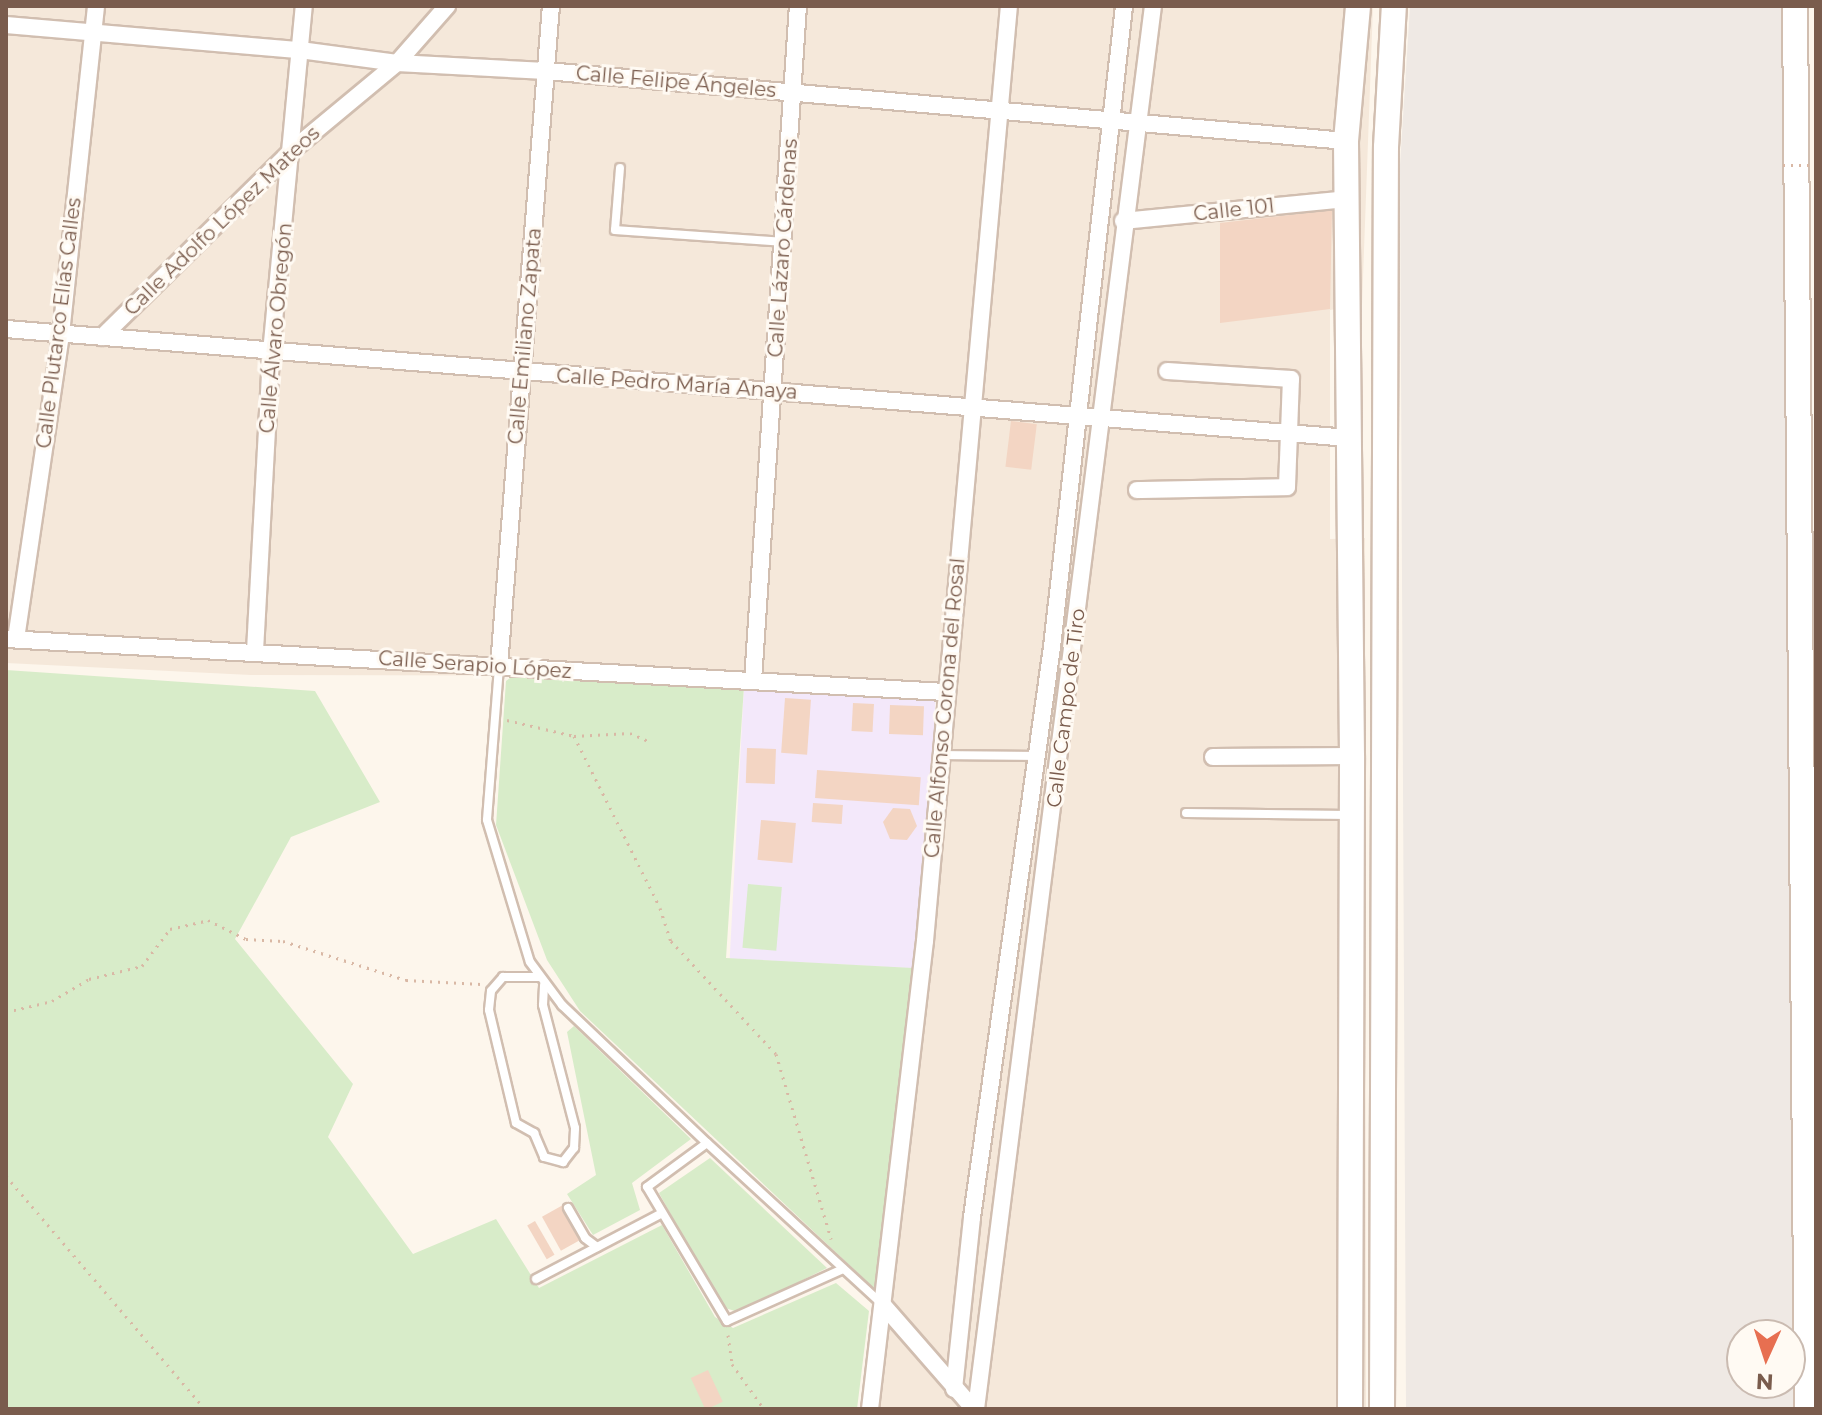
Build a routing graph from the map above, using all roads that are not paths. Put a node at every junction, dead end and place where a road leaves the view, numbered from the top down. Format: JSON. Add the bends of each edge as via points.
{"nodes":[{"id":1,"x":96,"y":6,"type":"edge"},
{"id":2,"x":304,"y":6,"type":"edge"},
{"id":3,"x":447,"y":6,"type":"edge"},
{"id":4,"x":551,"y":6,"type":"edge"},
{"id":5,"x":798,"y":6,"type":"edge"},
{"id":6,"x":1009,"y":6,"type":"edge"},
{"id":7,"x":1124,"y":6,"type":"edge"},
{"id":8,"x":1153,"y":6,"type":"edge"},
{"id":9,"x":1358,"y":6,"type":"edge"},
{"id":10,"x":1394,"y":6,"type":"edge"},
{"id":11,"x":1795,"y":6,"type":"edge"},
{"id":12,"x":6,"y":25,"type":"edge"},
{"id":13,"x":93,"y":31,"type":"junction"},
{"id":14,"x":300,"y":50,"type":"junction"},
{"id":15,"x":397,"y":63,"type":"junction"},
{"id":16,"x":546,"y":71,"type":"junction"},
{"id":17,"x":792,"y":92,"type":"junction"},
{"id":18,"x":1001,"y":109,"type":"junction"},
{"id":19,"x":1109,"y":118,"type":"junction"},
{"id":20,"x":1136,"y":121,"type":"junction"},
{"id":21,"x":1346,"y":141,"type":"junction"},
{"id":22,"x":291,"y":151,"type":"junction"},
{"id":23,"x":620,"y":168,"type":"dead end"},
{"id":24,"x":1346,"y":199,"type":"junction"},
{"id":25,"x":1123,"y":221,"type":"junction"},
{"id":26,"x":786,"y":242,"type":"junction"},
{"id":27,"x":6,"y":329,"type":"edge"},
{"id":28,"x":61,"y":334,"type":"junction"},
{"id":29,"x":102,"y":337,"type":"junction"},
{"id":30,"x":271,"y":353,"type":"junction"},
{"id":31,"x":1167,"y":371,"type":"dead end"},
{"id":32,"x":522,"y":373,"type":"junction"},
{"id":33,"x":773,"y":391,"type":"junction"},
{"id":34,"x":974,"y":407,"type":"junction"},
{"id":35,"x":1076,"y":416,"type":"junction"},
{"id":36,"x":1099,"y":419,"type":"junction"},
{"id":37,"x":1289,"y":433,"type":"junction"},
{"id":38,"x":1348,"y":438,"type":"junction"},
{"id":39,"x":1137,"y":490,"type":"dead end"},
{"id":40,"x":11,"y":639,"type":"edge"},
{"id":41,"x":255,"y":651,"type":"junction"},
{"id":42,"x":499,"y":666,"type":"junction"},
{"id":43,"x":753,"y":681,"type":"junction"},
{"id":44,"x":944,"y":692,"type":"junction"},
{"id":45,"x":939,"y":755,"type":"junction"},
{"id":46,"x":1037,"y":756,"type":"junction"},
{"id":47,"x":1352,"y":756,"type":"junction"},
{"id":48,"x":1213,"y":757,"type":"dead end"},
{"id":49,"x":1352,"y":786,"type":"junction"},
{"id":50,"x":1384,"y":787,"type":"junction"},
{"id":51,"x":1186,"y":813,"type":"dead end"},
{"id":52,"x":1352,"y":815,"type":"junction"},
{"id":53,"x":1028,"y":827,"type":"junction"},
{"id":54,"x":1050,"y":830,"type":"junction"},
{"id":55,"x":542,"y":981,"type":"junction"},
{"id":56,"x":996,"y":1039,"type":"junction"},
{"id":57,"x":1019,"y":1041,"type":"junction"},
{"id":58,"x":707,"y":1143,"type":"junction"},
{"id":59,"x":568,"y":1208,"type":"dead end"},
{"id":60,"x":662,"y":1213,"type":"junction"},
{"id":61,"x":972,"y":1217,"type":"junction"},
{"id":62,"x":997,"y":1221,"type":"junction"},
{"id":63,"x":597,"y":1247,"type":"junction"},
{"id":64,"x":843,"y":1269,"type":"junction"},
{"id":65,"x":536,"y":1279,"type":"dead end"},
{"id":66,"x":884,"y":1306,"type":"junction"},
{"id":67,"x":954,"y":1389,"type":"junction"},
{"id":68,"x":870,"y":1409,"type":"edge"},
{"id":69,"x":975,"y":1409,"type":"edge"},
{"id":70,"x":1350,"y":1409,"type":"edge"},
{"id":71,"x":1382,"y":1409,"type":"edge"},
{"id":72,"x":1807,"y":1409,"type":"edge"}],
"edges":[{"from":1,"to":13,"type":"street","name":"Calle Plutarco Elías Calles"},
{"from":2,"to":14,"type":"street","name":"Calle Álvaro Obregón"},
{"from":3,"to":15,"type":"street","name":"Calle Adolfo López Mateos"},
{"from":4,"to":16,"type":"street","name":"Calle Emiliano Zapata"},
{"from":5,"to":17,"type":"street","name":"Calle Lázaro Cárdenas"},
{"from":6,"to":18,"type":"street","name":"Calle Alfonso Corona del Rosal"},
{"from":7,"to":19,"type":"street","name":"Calle Campo de Tiro"},
{"from":8,"to":20,"type":"street","name":"Calle Campo de Tiro"},
{"from":9,"to":21,"type":"main road"},
{"from":10,"to":50,"type":"main road","via":[[1386,147]]},
{"from":11,"to":72,"type":"main road"},
{"from":12,"to":13,"type":"street","name":"Calle Felipe Ángeles"},
{"from":13,"to":14,"type":"street","name":"Calle Felipe Ángeles"},
{"from":13,"to":28,"type":"street","name":"Calle Plutarco Elías Calles"},
{"from":14,"to":15,"type":"street","name":"Calle Felipe Ángeles"},
{"from":14,"to":22,"type":"street","name":"Calle Álvaro Obregón"},
{"from":15,"to":16,"type":"street","name":"Calle Felipe Ángeles"},
{"from":15,"to":22,"type":"street","name":"Calle Adolfo López Mateos"},
{"from":16,"to":17,"type":"street","name":"Calle Felipe Ángeles"},
{"from":16,"to":32,"type":"street","name":"Calle Emiliano Zapata"},
{"from":17,"to":18,"type":"street","name":"Calle Felipe Ángeles"},
{"from":17,"to":26,"type":"street","name":"Calle Lázaro Cárdenas"},
{"from":18,"to":19,"type":"street","name":"Calle Felipe Ángeles"},
{"from":18,"to":34,"type":"street","name":"Calle Alfonso Corona del Rosal"},
{"from":19,"to":20,"type":"street","name":"Calle Felipe Ángeles"},
{"from":19,"to":35,"type":"street","name":"Calle Campo de Tiro"},
{"from":20,"to":21,"type":"street","name":"Calle Felipe Ángeles"},
{"from":20,"to":25,"type":"street","name":"Calle Campo de Tiro"},
{"from":21,"to":24,"type":"main road"},
{"from":22,"to":29,"type":"street","name":"Calle Adolfo López Mateos"},
{"from":22,"to":30,"type":"street","name":"Calle Álvaro Obregón"},
{"from":23,"to":26,"type":"lane","via":[[615,230]]},
{"from":24,"to":25,"type":"street","name":"Calle 101"},
{"from":24,"to":38,"type":"main road"},
{"from":25,"to":36,"type":"street","name":"Calle Campo de Tiro"},
{"from":26,"to":33,"type":"street","name":"Calle Lázaro Cárdenas"},
{"from":27,"to":28,"type":"street","name":"Calle Pedro María Anaya"},
{"from":28,"to":29,"type":"street","name":"Calle Pedro María Anaya"},
{"from":28,"to":40,"type":"street","name":"Calle Plutarco Elías Calles"},
{"from":29,"to":30,"type":"street","name":"Calle Pedro María Anaya"},
{"from":30,"to":32,"type":"street","name":"Calle Pedro María Anaya"},
{"from":30,"to":41,"type":"street","name":"Calle Álvaro Obregón"},
{"from":31,"to":37,"type":"street","via":[[1291,379]]},
{"from":32,"to":33,"type":"street","name":"Calle Pedro María Anaya"},
{"from":32,"to":42,"type":"street","name":"Calle Emiliano Zapata"},
{"from":33,"to":34,"type":"street","name":"Calle Pedro María Anaya"},
{"from":33,"to":43,"type":"street","name":"Calle Lázaro Cárdenas"},
{"from":34,"to":35,"type":"street","name":"Calle Pedro María Anaya"},
{"from":34,"to":44,"type":"street","name":"Calle Alfonso Corona del Rosal"},
{"from":35,"to":36,"type":"street","name":"Calle Pedro María Anaya"},
{"from":35,"to":46,"type":"street","name":"Calle Campo de Tiro"},
{"from":36,"to":37,"type":"street","name":"Calle Pedro María Anaya"},
{"from":36,"to":54,"type":"street","name":"Calle Campo de Tiro"},
{"from":37,"to":38,"type":"street","name":"Calle Pedro María Anaya"},
{"from":37,"to":39,"type":"street","via":[[1287,487]]},
{"from":38,"to":47,"type":"main road"},
{"from":40,"to":41,"type":"street","name":"Calle Serapio López"},
{"from":41,"to":42,"type":"street","name":"Calle Serapio López"},
{"from":42,"to":43,"type":"street","name":"Calle Serapio López"},
{"from":42,"to":55,"type":"lane","via":[[487,820]]},
{"from":43,"to":44,"type":"street","name":"Calle Serapio López"},
{"from":44,"to":45,"type":"street","name":"Calle Alfonso Corona del Rosal"},
{"from":45,"to":46,"type":"lane"},
{"from":45,"to":66,"type":"street","name":"Calle Alfonso Corona del Rosal","via":[[925,941]]},
{"from":46,"to":53,"type":"street","name":"Calle Campo de Tiro"},
{"from":47,"to":48,"type":"street"},
{"from":47,"to":49,"type":"main road"},
{"from":49,"to":50,"type":"main road"},
{"from":49,"to":52,"type":"main road"},
{"from":50,"to":71,"type":"main road"},
{"from":51,"to":52,"type":"lane"},
{"from":52,"to":70,"type":"main road"},
{"from":53,"to":54,"type":"street"},
{"from":53,"to":56,"type":"street","name":"Calle Campo de Tiro"},
{"from":54,"to":57,"type":"street","name":"Calle Campo de Tiro"},
{"from":55,"to":55,"type":"lane","via":[[543,1005],[575,1128],[574,1148],[563,1162],[544,1157],[534,1133],[516,1123],[489,1010],[491,991],[503,977]]},
{"from":55,"to":58,"type":"lane"},
{"from":56,"to":57,"type":"street"},
{"from":56,"to":61,"type":"street","name":"Calle Campo de Tiro"},
{"from":57,"to":62,"type":"street","name":"Calle Campo de Tiro"},
{"from":58,"to":60,"type":"lane","via":[[647,1187]]},
{"from":58,"to":64,"type":"lane"},
{"from":59,"to":63,"type":"lane","via":[[585,1238]]},
{"from":60,"to":63,"type":"lane"},
{"from":60,"to":64,"type":"lane","via":[[727,1321]]},
{"from":61,"to":62,"type":"street"},
{"from":61,"to":67,"type":"street","name":"Calle Campo de Tiro"},
{"from":62,"to":69,"type":"street","name":"Calle Campo de Tiro"},
{"from":63,"to":65,"type":"lane"},
{"from":64,"to":66,"type":"lane"},
{"from":66,"to":67,"type":"street"},
{"from":66,"to":68,"type":"street","name":"Calle Alfonso Corona del Rosal"},
{"from":67,"to":69,"type":"street"}]}
